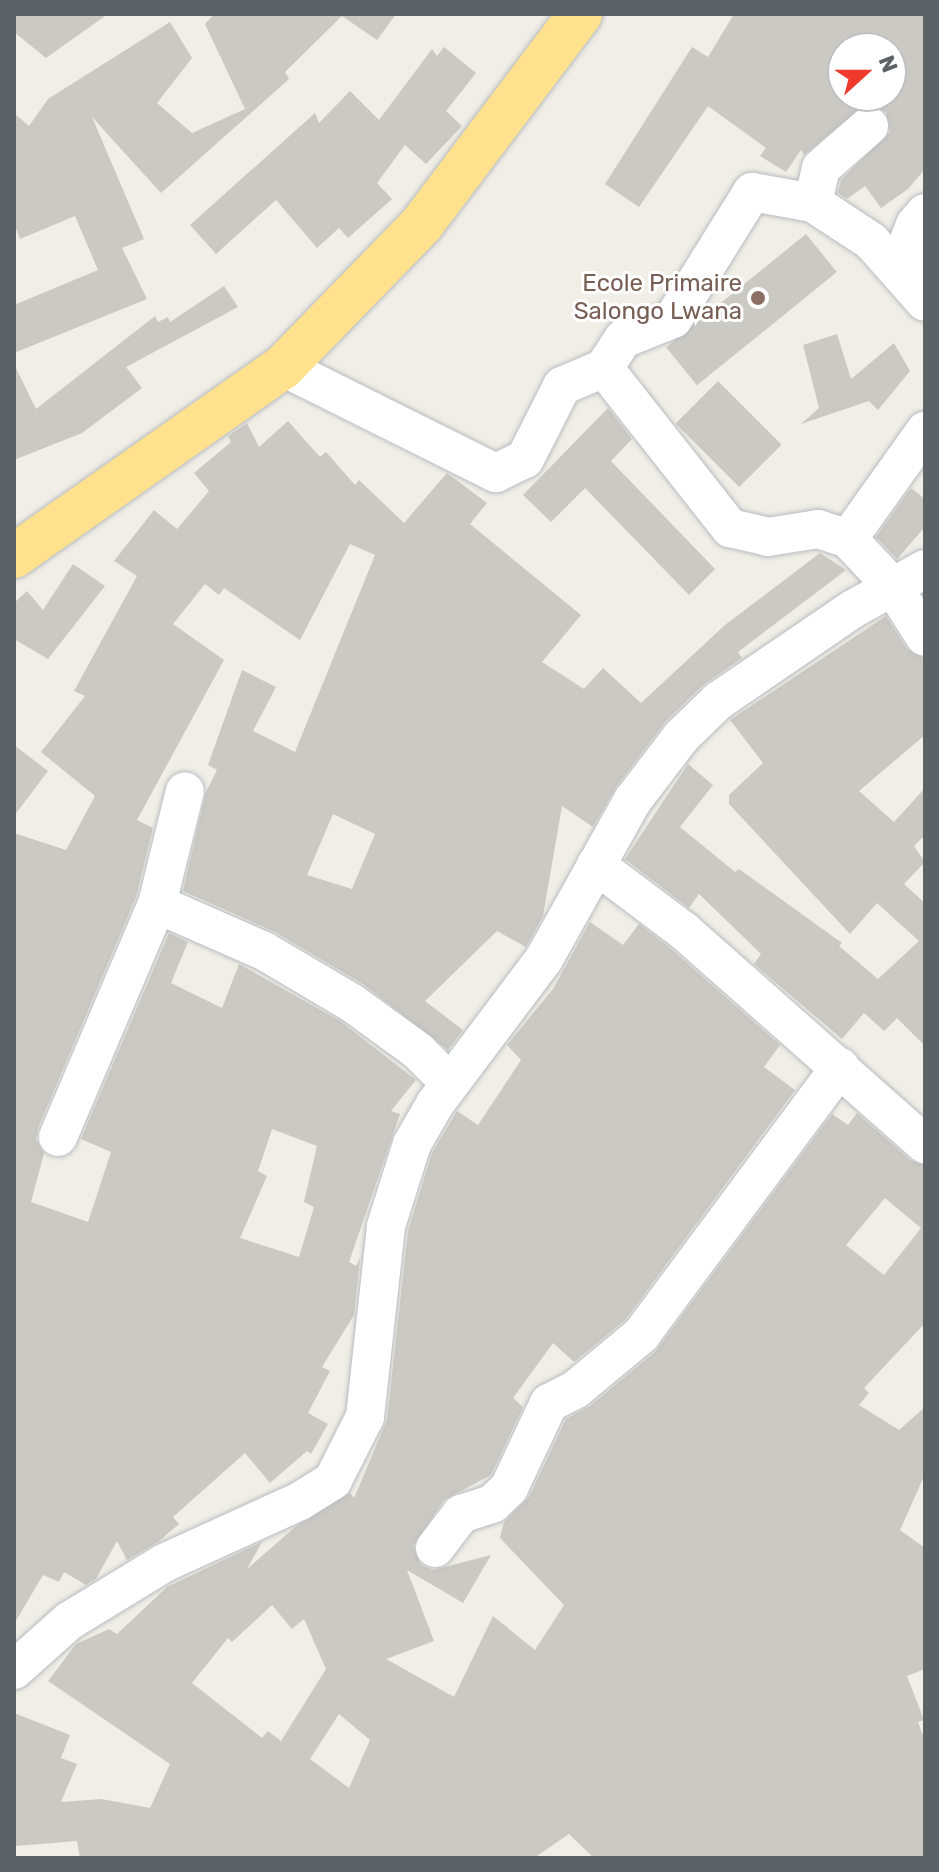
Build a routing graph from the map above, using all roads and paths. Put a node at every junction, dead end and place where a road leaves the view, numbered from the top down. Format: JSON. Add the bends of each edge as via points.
{"nodes":[{"id":1,"x":580,"y":14,"type":"edge"},
{"id":2,"x":869,"y":126,"type":"dead end"},
{"id":3,"x":813,"y":203,"type":"junction"},
{"id":4,"x":925,"y":213,"type":"edge"},
{"id":5,"x":925,"y":281,"type":"edge"},
{"id":6,"x":925,"y":302,"type":"edge"},
{"id":7,"x":283,"y":367,"type":"junction"},
{"id":8,"x":604,"y":368,"type":"junction"},
{"id":9,"x":925,"y":431,"type":"edge"},
{"id":10,"x":848,"y":539,"type":"junction"},
{"id":11,"x":14,"y":556,"type":"edge"},
{"id":12,"x":909,"y":578,"type":"edge"},
{"id":13,"x":925,"y":637,"type":"edge"},
{"id":14,"x":185,"y":791,"type":"dead end"},
{"id":15,"x":596,"y":865,"type":"junction"},
{"id":16,"x":157,"y":904,"type":"junction"},
{"id":17,"x":840,"y":1067,"type":"junction"},
{"id":18,"x":450,"y":1083,"type":"junction"},
{"id":19,"x":58,"y":1137,"type":"dead end"},
{"id":20,"x":925,"y":1144,"type":"edge"},
{"id":21,"x":435,"y":1548,"type":"dead end"},
{"id":22,"x":14,"y":1670,"type":"edge"}],
"edges":[{"from":1,"to":7,"type":"highway","via":[[422,224]]},
{"from":2,"to":3,"type":"street","via":[[821,168]]},
{"from":3,"to":6,"type":"street","via":[[871,241]]},
{"from":3,"to":8,"type":"street","via":[[752,192],[673,319],[623,339]]},
{"from":4,"to":5,"type":"street","via":[[902,258]]},
{"from":7,"to":8,"type":"street","via":[[496,473],[525,459],[562,386]]},
{"from":7,"to":11,"type":"highway"},
{"from":8,"to":10,"type":"street","via":[[730,528],[768,537],[818,529]]},
{"from":9,"to":10,"type":"street"},
{"from":10,"to":12,"type":"street"},
{"from":12,"to":13,"type":"street"},
{"from":12,"to":15,"type":"street","via":[[718,701],[651,773]]},
{"from":14,"to":16,"type":"street"},
{"from":15,"to":17,"type":"street","via":[[684,931]]},
{"from":15,"to":18,"type":"street","via":[[544,959]]},
{"from":16,"to":18,"type":"street","via":[[264,951],[352,1003],[418,1051]]},
{"from":16,"to":19,"type":"street"},
{"from":17,"to":20,"type":"street"},
{"from":17,"to":21,"type":"street","via":[[641,1335],[576,1389],[549,1403],[509,1488],[492,1504],[461,1514]]},
{"from":18,"to":22,"type":"street","via":[[412,1144],[386,1226],[365,1417],[333,1480],[300,1501],[164,1563],[69,1621]]}]}
